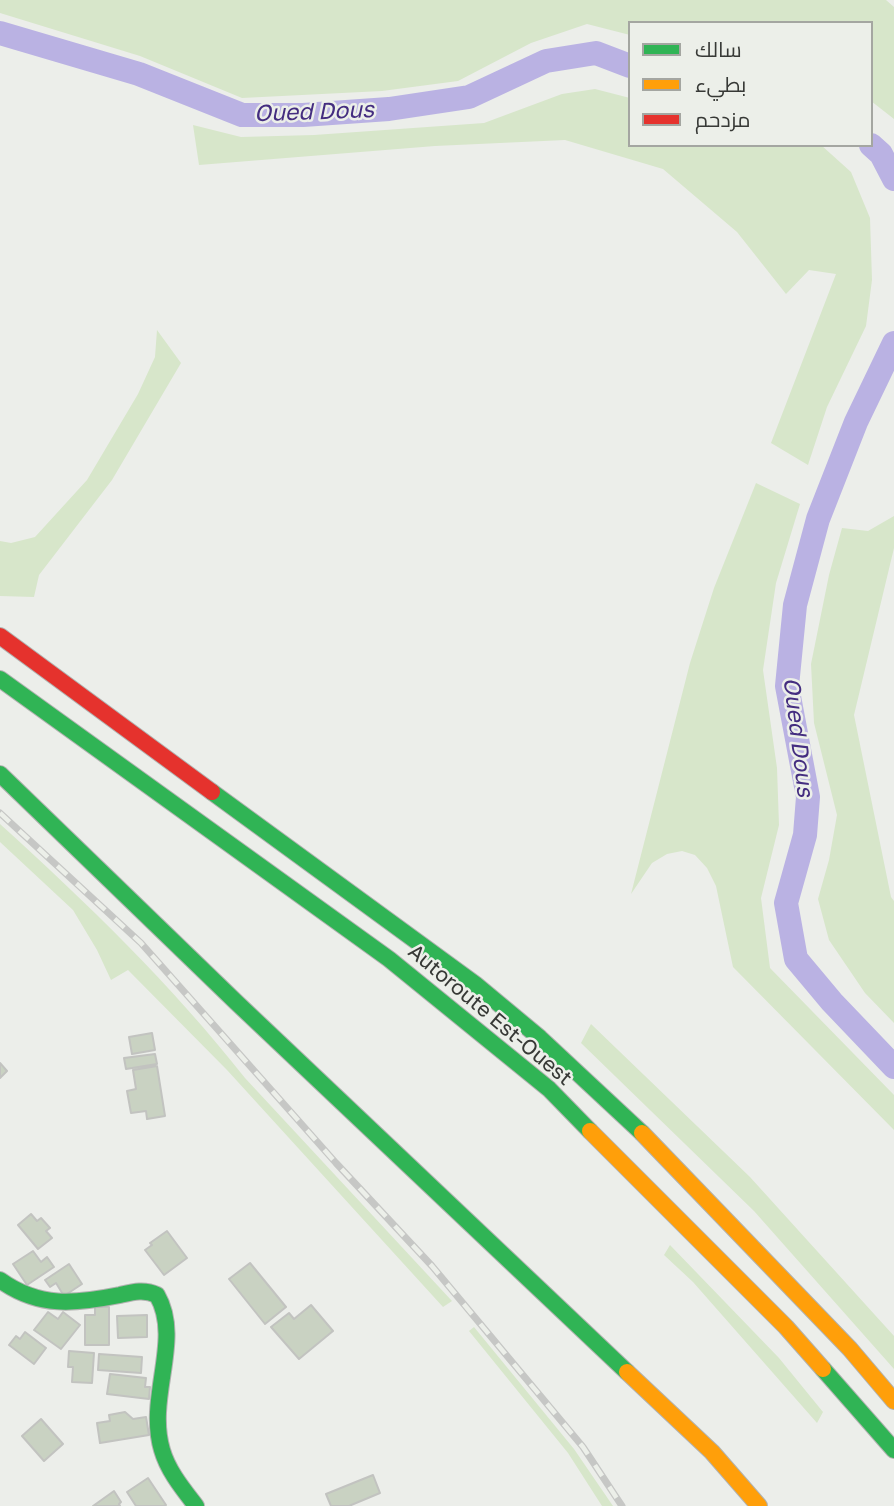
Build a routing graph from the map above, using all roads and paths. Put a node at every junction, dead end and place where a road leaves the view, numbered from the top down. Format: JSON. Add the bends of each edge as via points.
{"nodes":[{"id":1,"x":0,"y":636,"type":"edge"},
{"id":2,"x":0,"y":679,"type":"edge"},
{"id":3,"x":0,"y":774,"type":"edge"},
{"id":4,"x":0,"y":1280,"type":"edge"},
{"id":5,"x":894,"y":1401,"type":"edge"},
{"id":6,"x":894,"y":1450,"type":"edge"},
{"id":7,"x":196,"y":1506,"type":"edge"},
{"id":8,"x":759,"y":1506,"type":"edge"}],
"edges":[{"from":1,"to":5,"type":"main road","name":"Autoroute Est-Ouest","via":[[464,975],[540,1038],[659,1149]]},
{"from":2,"to":6,"type":"main road","name":"Autoroute Est-Ouest","via":[[388,959],[549,1089],[786,1327]]},
{"from":3,"to":8,"type":"main road","via":[[634,1377]]},
{"from":4,"to":7,"type":"main road","via":[[26,1297],[56,1303],[142,1290],[157,1295],[167,1317],[168,1349],[159,1389],[160,1437],[170,1468]]}]}
